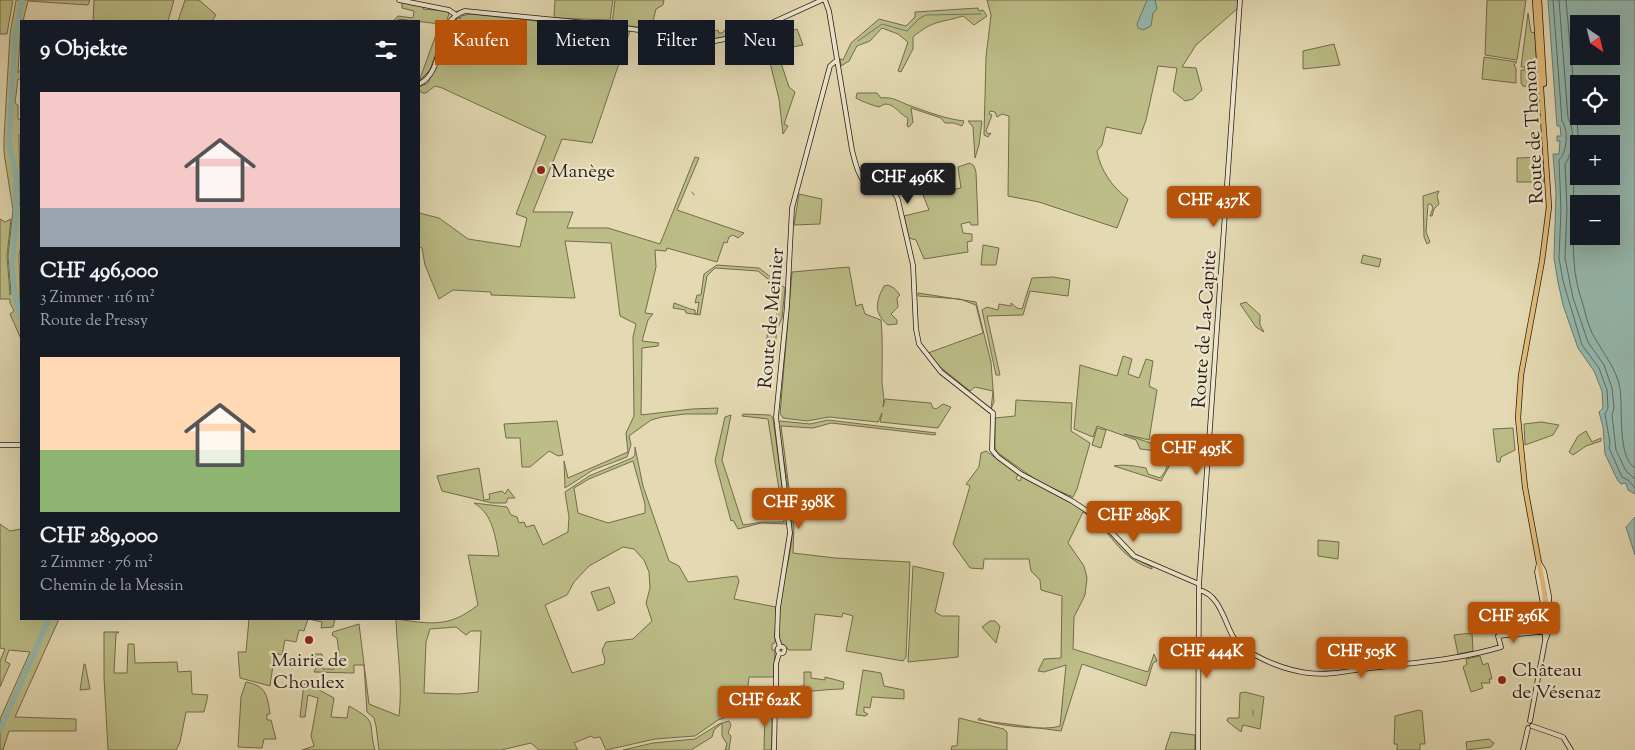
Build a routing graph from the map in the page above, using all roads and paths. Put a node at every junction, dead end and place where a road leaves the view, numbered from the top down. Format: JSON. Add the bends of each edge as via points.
{"nodes":[{"id":1,"x":399,"y":0,"type":"edge"},
{"id":2,"x":823,"y":0,"type":"edge"},
{"id":3,"x":1240,"y":0,"type":"edge"},
{"id":4,"x":1535,"y":0,"type":"edge"},
{"id":5,"x":1539,"y":0,"type":"edge"},
{"id":6,"x":456,"y":15,"type":"junction"},
{"id":7,"x":837,"y":60,"type":"junction"},
{"id":8,"x":420,"y":83,"type":"edge"},
{"id":9,"x":1542,"y":261,"type":"junction"},
{"id":10,"x":0,"y":444,"type":"edge"},
{"id":11,"x":20,"y":445,"type":"edge"},
{"id":12,"x":1539,"y":562,"type":"junction"},
{"id":13,"x":1199,"y":584,"type":"junction"},
{"id":14,"x":1199,"y":590,"type":"junction"},
{"id":15,"x":1547,"y":620,"type":"tunnel mouth"},
{"id":16,"x":1543,"y":631,"type":"junction"},
{"id":17,"x":1549,"y":631,"type":"junction"},
{"id":18,"x":1545,"y":640,"type":"junction"},
{"id":19,"x":1530,"y":727,"type":"junction"},
{"id":20,"x":774,"y":750,"type":"edge"},
{"id":21,"x":1198,"y":750,"type":"edge"},
{"id":22,"x":1523,"y":750,"type":"edge"},
{"id":23,"x":1571,"y":750,"type":"edge"}],
"edges":[{"from":1,"to":6,"type":"street","via":[[449,10]]},
{"from":2,"to":6,"type":"street","via":[[748,34],[718,41],[471,11]]},
{"from":2,"to":7,"type":"street","via":[[828,7]]},
{"from":3,"to":13,"type":"street","name":"Route de La-Capite"},
{"from":4,"to":9,"type":"main road","name":"Route de Thonon","via":[[1549,200]]},
{"from":5,"to":9,"type":"main road","name":"Route de Thonon","via":[[1552,201],[1550,230]]},
{"from":6,"to":8,"type":"street","via":[[449,24],[431,73]]},
{"from":7,"to":13,"type":"street","via":[[858,170],[871,188],[890,190],[897,196],[913,265],[919,344],[941,372],[993,413],[992,450],[1021,474],[1102,521],[1134,556]]},
{"from":7,"to":20,"type":"street","name":"Route de Meinier","via":[[830,66],[792,208],[776,417],[790,533],[778,608],[780,647],[776,664],[776,698],[780,702],[775,707]]},
{"from":9,"to":12,"type":"main road","name":"Route de Thonon","via":[[1522,367],[1518,409],[1525,485]]},
{"from":10,"to":11,"type":"street"},
{"from":12,"to":15,"type":"main road"},
{"from":12,"to":16,"type":"street","name":"Route de Thonon","via":[[1537,572],[1543,604]]},
{"from":12,"to":17,"type":"street","name":"Route de Thonon","via":[[1547,589]]},
{"from":13,"to":14,"type":"street","name":"Route de La-Capite"},
{"from":14,"to":16,"type":"street","via":[[1216,603],[1240,646],[1301,672],[1329,674],[1459,658],[1501,647],[1498,636]]},
{"from":14,"to":21,"type":"street","name":"Route de La-Capite"},
{"from":16,"to":17,"type":"street"},
{"from":16,"to":18,"type":"street","name":"Route de Thonon"},
{"from":17,"to":18,"type":"street","name":"Route de Thonon"},
{"from":18,"to":19,"type":"street","name":"Route de Thonon"},
{"from":19,"to":22,"type":"street"},
{"from":19,"to":23,"type":"street","via":[[1563,737]]}]}
